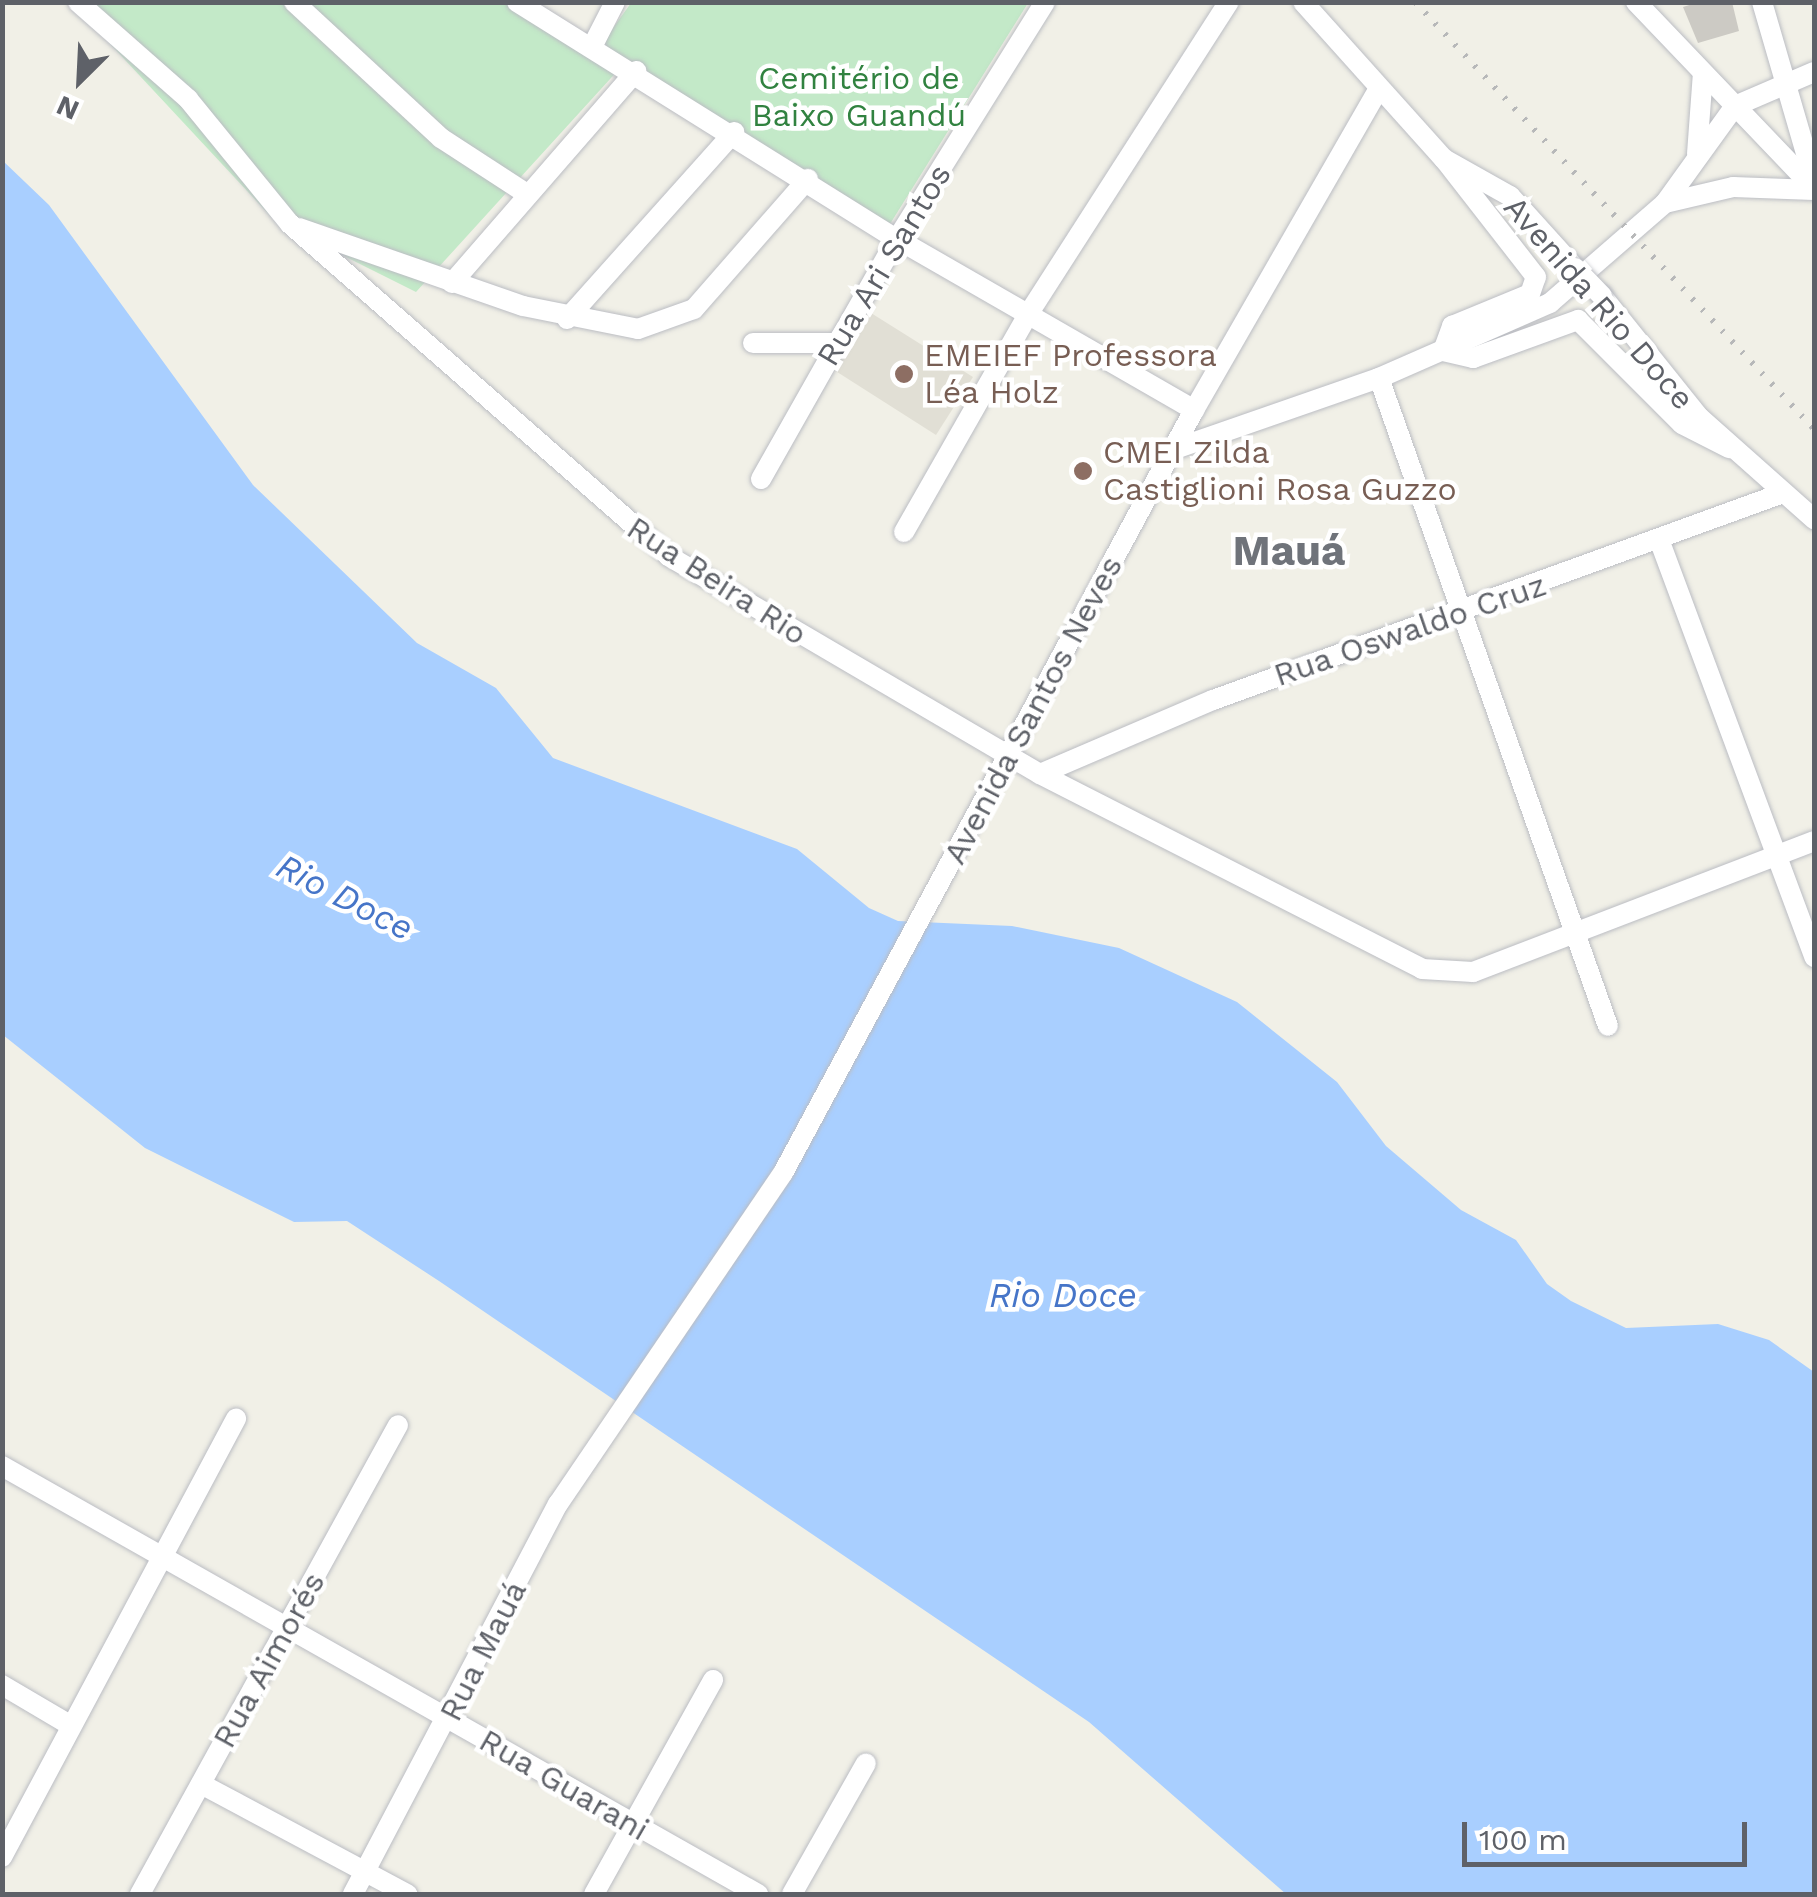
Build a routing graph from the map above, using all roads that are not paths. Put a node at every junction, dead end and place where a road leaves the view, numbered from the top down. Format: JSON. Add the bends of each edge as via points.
{"nodes":[{"id":1,"x":78,"y":2,"type":"edge"},
{"id":2,"x":294,"y":2,"type":"edge"},
{"id":3,"x":516,"y":2,"type":"edge"},
{"id":4,"x":615,"y":2,"type":"edge"},
{"id":5,"x":1046,"y":2,"type":"edge"},
{"id":6,"x":1228,"y":2,"type":"edge"},
{"id":7,"x":1303,"y":2,"type":"edge"},
{"id":8,"x":1636,"y":2,"type":"edge"},
{"id":9,"x":1762,"y":2,"type":"edge"},
{"id":10,"x":593,"y":45,"type":"junction"},
{"id":11,"x":636,"y":71,"type":"junction"},
{"id":12,"x":1814,"y":72,"type":"edge"},
{"id":13,"x":1703,"y":73,"type":"junction"},
{"id":14,"x":1790,"y":80,"type":"junction"},
{"id":15,"x":1379,"y":88,"type":"junction"},
{"id":16,"x":1735,"y":106,"type":"junction"},
{"id":17,"x":734,"y":132,"type":"junction"},
{"id":18,"x":1697,"y":154,"type":"junction"},
{"id":19,"x":1444,"y":159,"type":"junction"},
{"id":20,"x":808,"y":179,"type":"junction"},
{"id":21,"x":1814,"y":186,"type":"edge"},
{"id":22,"x":527,"y":194,"type":"junction"},
{"id":23,"x":1665,"y":203,"type":"junction"},
{"id":24,"x":290,"y":224,"type":"junction"},
{"id":25,"x":897,"y":239,"type":"junction"},
{"id":26,"x":452,"y":283,"type":"junction"},
{"id":27,"x":1029,"y":313,"type":"junction"},
{"id":28,"x":567,"y":319,"type":"junction"},
{"id":29,"x":753,"y":343,"type":"dead end"},
{"id":30,"x":836,"y":343,"type":"junction"},
{"id":31,"x":1443,"y":351,"type":"junction"},
{"id":32,"x":1379,"y":378,"type":"junction"},
{"id":33,"x":1194,"y":410,"type":"junction"},
{"id":34,"x":1729,"y":448,"type":"junction"},
{"id":35,"x":1172,"y":450,"type":"junction"},
{"id":36,"x":761,"y":479,"type":"dead end"},
{"id":37,"x":1783,"y":493,"type":"junction"},
{"id":38,"x":1814,"y":518,"type":"edge"},
{"id":39,"x":904,"y":532,"type":"dead end"},
{"id":40,"x":1660,"y":542,"type":"junction"},
{"id":41,"x":1462,"y":612,"type":"junction"},
{"id":42,"x":1009,"y":756,"type":"junction"},
{"id":43,"x":1040,"y":774,"type":"junction"},
{"id":44,"x":1814,"y":840,"type":"edge"},
{"id":45,"x":1776,"y":854,"type":"junction"},
{"id":46,"x":1578,"y":936,"type":"junction"},
{"id":47,"x":1814,"y":957,"type":"edge"},
{"id":48,"x":1608,"y":1026,"type":"dead end"},
{"id":49,"x":622,"y":1412,"type":"joint"},
{"id":50,"x":236,"y":1419,"type":"dead end"},
{"id":51,"x":398,"y":1425,"type":"dead end"},
{"id":52,"x":2,"y":1466,"type":"edge"},
{"id":53,"x":162,"y":1556,"type":"junction"},
{"id":54,"x":287,"y":1627,"type":"junction"},
{"id":55,"x":713,"y":1680,"type":"dead end"},
{"id":56,"x":2,"y":1686,"type":"edge"},
{"id":57,"x":448,"y":1719,"type":"junction"},
{"id":58,"x":70,"y":1725,"type":"junction"},
{"id":59,"x":866,"y":1762,"type":"dead end"},
{"id":60,"x":202,"y":1784,"type":"junction"},
{"id":61,"x":630,"y":1824,"type":"junction"},
{"id":62,"x":6,"y":1842,"type":"edge"},
{"id":63,"x":365,"y":1872,"type":"junction"},
{"id":64,"x":140,"y":1894,"type":"edge"},
{"id":65,"x":353,"y":1894,"type":"edge"},
{"id":66,"x":407,"y":1894,"type":"edge"},
{"id":67,"x":594,"y":1894,"type":"edge"},
{"id":68,"x":758,"y":1894,"type":"edge"},
{"id":69,"x":792,"y":1894,"type":"edge"}],
"edges":[{"from":1,"to":24,"type":"street","name":"Rua Beira Rio","via":[[188,99]]},
{"from":2,"to":22,"type":"street","via":[[441,138]]},
{"from":3,"to":10,"type":"street"},
{"from":4,"to":10,"type":"street"},
{"from":5,"to":25,"type":"street","name":"Rua Ari Santos"},
{"from":6,"to":27,"type":"street"},
{"from":7,"to":15,"type":"street","name":"Avenida Rio Doce"},
{"from":8,"to":13,"type":"street"},
{"from":9,"to":14,"type":"street"},
{"from":10,"to":11,"type":"street"},
{"from":11,"to":17,"type":"street"},
{"from":11,"to":22,"type":"street"},
{"from":12,"to":14,"type":"street"},
{"from":13,"to":16,"type":"street"},
{"from":13,"to":18,"type":"street"},
{"from":14,"to":16,"type":"street"},
{"from":14,"to":21,"type":"street"},
{"from":15,"to":19,"type":"street","name":"Avenida Rio Doce"},
{"from":15,"to":33,"type":"street","name":"Avenida Santos Neves"},
{"from":16,"to":18,"type":"street"},
{"from":16,"to":21,"type":"street"},
{"from":17,"to":20,"type":"street"},
{"from":17,"to":28,"type":"street"},
{"from":18,"to":23,"type":"street"},
{"from":19,"to":31,"type":"street","via":[[1532,269],[1536,284],[1526,296],[1452,326]]},
{"from":19,"to":34,"type":"street","name":"Avenida Rio Doce","bridge":true,"via":[[1510,196]]},
{"from":20,"to":25,"type":"street"},
{"from":20,"to":28,"type":"street","via":[[676,322],[638,328]]},
{"from":21,"to":23,"type":"street","via":[[1733,186]]},
{"from":22,"to":26,"type":"street"},
{"from":23,"to":31,"type":"street","via":[[1565,293]]},
{"from":24,"to":26,"type":"street"},
{"from":24,"to":42,"type":"street","name":"Rua Beira Rio","via":[[670,558]]},
{"from":25,"to":27,"type":"street"},
{"from":25,"to":30,"type":"street","name":"Rua Ari Santos"},
{"from":26,"to":28,"type":"street"},
{"from":27,"to":33,"type":"street"},
{"from":27,"to":39,"type":"street"},
{"from":29,"to":30,"type":"street"},
{"from":30,"to":36,"type":"street","name":"Rua Ari Santos"},
{"from":31,"to":32,"type":"street"},
{"from":31,"to":34,"type":"street","via":[[1472,358],[1578,320],[1682,424]]},
{"from":32,"to":35,"type":"street"},
{"from":32,"to":41,"type":"street"},
{"from":33,"to":35,"type":"street","name":"Avenida Santos Neves"},
{"from":34,"to":37,"type":"street","name":"Avenida Rio Doce"},
{"from":35,"to":42,"type":"street","name":"Avenida Santos Neves"},
{"from":37,"to":38,"type":"street","name":"Avenida Rio Doce"},
{"from":37,"to":40,"type":"street","name":"Rua Oswaldo Cruz"},
{"from":40,"to":41,"type":"street","name":"Rua Oswaldo Cruz"},
{"from":40,"to":45,"type":"street"},
{"from":41,"to":43,"type":"street","name":"Rua Oswaldo Cruz","via":[[1213,700]]},
{"from":41,"to":46,"type":"street"},
{"from":42,"to":43,"type":"street","name":"Rua Beira Rio"},
{"from":42,"to":49,"type":"street","name":"Avenida Santos Neves","via":[[783,1172]]},
{"from":43,"to":46,"type":"street","name":"Rua Beira Rio","via":[[1422,969],[1473,972]]},
{"from":44,"to":45,"type":"street"},
{"from":45,"to":46,"type":"street"},
{"from":45,"to":47,"type":"street"},
{"from":46,"to":48,"type":"street"},
{"from":49,"to":57,"type":"street","name":"Rua Mauá","via":[[558,1504]]},
{"from":50,"to":53,"type":"street"},
{"from":51,"to":54,"type":"street","name":"Rua Aimorés"},
{"from":52,"to":53,"type":"street","name":"Rua Guarani"},
{"from":53,"to":54,"type":"street","name":"Rua Guarani"},
{"from":53,"to":58,"type":"street"},
{"from":54,"to":57,"type":"street","name":"Rua Guarani"},
{"from":54,"to":60,"type":"street","name":"Rua Aimorés"},
{"from":55,"to":61,"type":"street"},
{"from":56,"to":58,"type":"street"},
{"from":57,"to":61,"type":"street","name":"Rua Guarani"},
{"from":57,"to":63,"type":"street","name":"Rua Mauá"},
{"from":58,"to":62,"type":"street"},
{"from":59,"to":69,"type":"street"},
{"from":60,"to":63,"type":"street"},
{"from":60,"to":64,"type":"street","name":"Rua Aimorés"},
{"from":61,"to":67,"type":"street"},
{"from":61,"to":68,"type":"street","name":"Rua Guarani"},
{"from":63,"to":65,"type":"street","name":"Rua Mauá"},
{"from":63,"to":66,"type":"street"}]}
